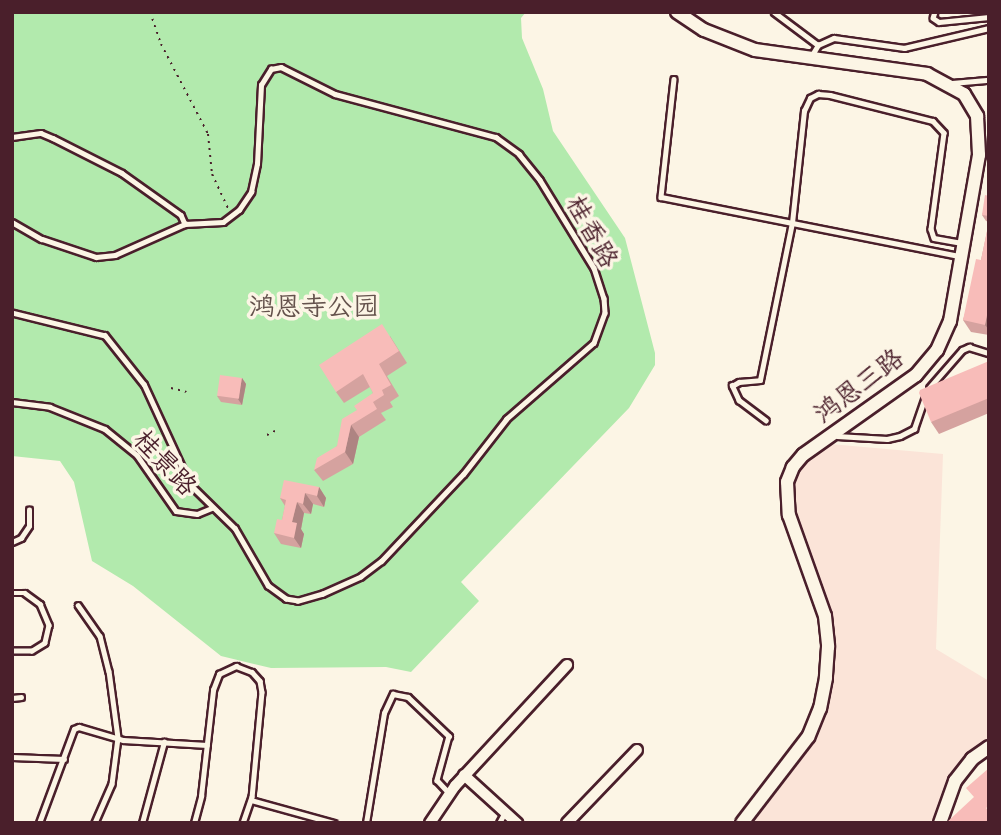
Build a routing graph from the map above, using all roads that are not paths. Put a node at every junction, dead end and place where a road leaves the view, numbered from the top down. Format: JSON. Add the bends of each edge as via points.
{"nodes":[{"id":1,"x":677,"y":12,"type":"edge"},
{"id":2,"x":775,"y":12,"type":"edge"},
{"id":3,"x":935,"y":12,"type":"edge"},
{"id":4,"x":989,"y":17,"type":"edge"},
{"id":5,"x":989,"y":28,"type":"edge"},
{"id":6,"x":818,"y":45,"type":"junction"},
{"id":7,"x":810,"y":59,"type":"junction"},
{"id":8,"x":674,"y":79,"type":"dead end"},
{"id":9,"x":989,"y":80,"type":"edge"},
{"id":10,"x":944,"y":83,"type":"junction"},
{"id":11,"x":12,"y":137,"type":"edge"},
{"id":12,"x":12,"y":222,"type":"edge"},
{"id":13,"x":792,"y":223,"type":"junction"},
{"id":14,"x":185,"y":224,"type":"junction"},
{"id":15,"x":962,"y":250,"type":"junction"},
{"id":16,"x":12,"y":313,"type":"edge"},
{"id":17,"x":989,"y":353,"type":"edge"},
{"id":18,"x":12,"y":402,"type":"edge"},
{"id":19,"x":766,"y":421,"type":"dead end"},
{"id":20,"x":833,"y":435,"type":"junction"},
{"id":21,"x":213,"y":508,"type":"junction"},
{"id":22,"x":29,"y":510,"type":"dead end"},
{"id":23,"x":12,"y":542,"type":"edge"},
{"id":24,"x":12,"y":593,"type":"edge"},
{"id":25,"x":78,"y":605,"type":"dead end"},
{"id":26,"x":12,"y":651,"type":"edge"},
{"id":27,"x":566,"y":665,"type":"dead end"},
{"id":28,"x":21,"y":697,"type":"dead end"},
{"id":29,"x":12,"y":698,"type":"edge"},
{"id":30,"x":118,"y":738,"type":"junction"},
{"id":31,"x":164,"y":742,"type":"junction"},
{"id":32,"x":207,"y":745,"type":"junction"},
{"id":33,"x":989,"y":747,"type":"edge"},
{"id":34,"x":637,"y":750,"type":"dead end"},
{"id":35,"x":12,"y":757,"type":"edge"},
{"id":36,"x":64,"y":759,"type":"junction"},
{"id":37,"x":464,"y":775,"type":"junction"},
{"id":38,"x":449,"y":793,"type":"junction"},
{"id":39,"x":251,"y":800,"type":"junction"},
{"id":40,"x":505,"y":812,"type":"junction"},
{"id":41,"x":739,"y":821,"type":"edge"},
{"id":42,"x":39,"y":823,"type":"edge"},
{"id":43,"x":94,"y":823,"type":"edge"},
{"id":44,"x":142,"y":823,"type":"edge"},
{"id":45,"x":194,"y":823,"type":"edge"},
{"id":46,"x":243,"y":823,"type":"edge"},
{"id":47,"x":334,"y":823,"type":"edge"},
{"id":48,"x":366,"y":823,"type":"edge"},
{"id":49,"x":430,"y":823,"type":"edge"},
{"id":50,"x":499,"y":823,"type":"edge"},
{"id":51,"x":517,"y":823,"type":"edge"},
{"id":52,"x":567,"y":823,"type":"edge"},
{"id":53,"x":940,"y":823,"type":"edge"}],
"edges":[{"from":1,"to":7,"type":"street","name":"鸿恩三路","via":[[729,42]]},
{"from":2,"to":6,"type":"lane"},
{"from":3,"to":4,"type":"lane","via":[[933,18],[939,22]]},
{"from":5,"to":6,"type":"lane","via":[[904,48],[834,38]]},
{"from":6,"to":7,"type":"lane"},
{"from":7,"to":10,"type":"street","name":"鸿恩三路","via":[[927,74]]},
{"from":8,"to":13,"type":"lane","via":[[661,197]]},
{"from":9,"to":10,"type":"lane"},
{"from":10,"to":15,"type":"street","name":"鸿恩三路","via":[[964,94],[977,116],[979,155]]},
{"from":11,"to":14,"type":"lane","via":[[41,133],[53,138],[122,173],[181,215]]},
{"from":12,"to":14,"type":"lane","via":[[42,239],[96,257],[115,255]]},
{"from":13,"to":15,"type":"lane"},
{"from":13,"to":15,"type":"lane","via":[[804,111],[810,98],[830,95],[933,121],[944,133],[931,229],[934,238]]},
{"from":13,"to":19,"type":"lane","via":[[760,380],[732,386],[738,401]]},
{"from":14,"to":21,"type":"lane","name":"桂香路","via":[[223,222],[251,192],[261,85],[271,69],[281,67],[335,94],[496,136],[519,154],[540,180],[594,268],[604,298],[605,313],[594,344],[518,407],[428,513],[361,577],[309,599],[286,599],[268,586],[235,529]]},
{"from":15,"to":20,"type":"street","name":"鸿恩三路","via":[[950,321],[937,350],[916,375]]},
{"from":16,"to":21,"type":"lane","name":"桂香路","via":[[105,336],[144,385],[190,485]]},
{"from":17,"to":20,"type":"lane","via":[[969,347],[962,350],[927,390],[915,429],[887,439]]},
{"from":18,"to":21,"type":"lane","name":"桂景路","via":[[50,407],[105,429],[137,455],[176,511],[197,514]]},
{"from":20,"to":41,"type":"street","name":"鸿恩三路","via":[[793,467],[786,499],[825,616],[828,647],[820,708],[793,761]]},
{"from":22,"to":23,"type":"lane","via":[[29,526],[22,538]]},
{"from":24,"to":26,"type":"lane","via":[[25,593],[40,604],[49,625],[45,643],[33,651]]},
{"from":25,"to":30,"type":"lane","via":[[100,636]]},
{"from":27,"to":37,"type":"street"},
{"from":28,"to":29,"type":"lane"},
{"from":30,"to":31,"type":"lane"},
{"from":30,"to":36,"type":"lane","via":[[79,727],[74,729]]},
{"from":30,"to":43,"type":"lane","via":[[112,784]]},
{"from":31,"to":32,"type":"lane"},
{"from":31,"to":44,"type":"lane"},
{"from":32,"to":39,"type":"lane","via":[[219,674],[236,666],[251,672],[260,681],[262,692]]},
{"from":32,"to":45,"type":"lane"},
{"from":33,"to":53,"type":"street","via":[[972,759],[955,782]]},
{"from":34,"to":52,"type":"street"},
{"from":35,"to":36,"type":"lane"},
{"from":36,"to":42,"type":"lane"},
{"from":37,"to":38,"type":"street"},
{"from":37,"to":40,"type":"street"},
{"from":38,"to":48,"type":"lane","via":[[437,780],[449,736],[408,697],[393,694],[384,713]]},
{"from":38,"to":49,"type":"street"},
{"from":39,"to":46,"type":"lane"},
{"from":39,"to":47,"type":"lane"},
{"from":40,"to":50,"type":"lane"},
{"from":40,"to":51,"type":"street"}]}
